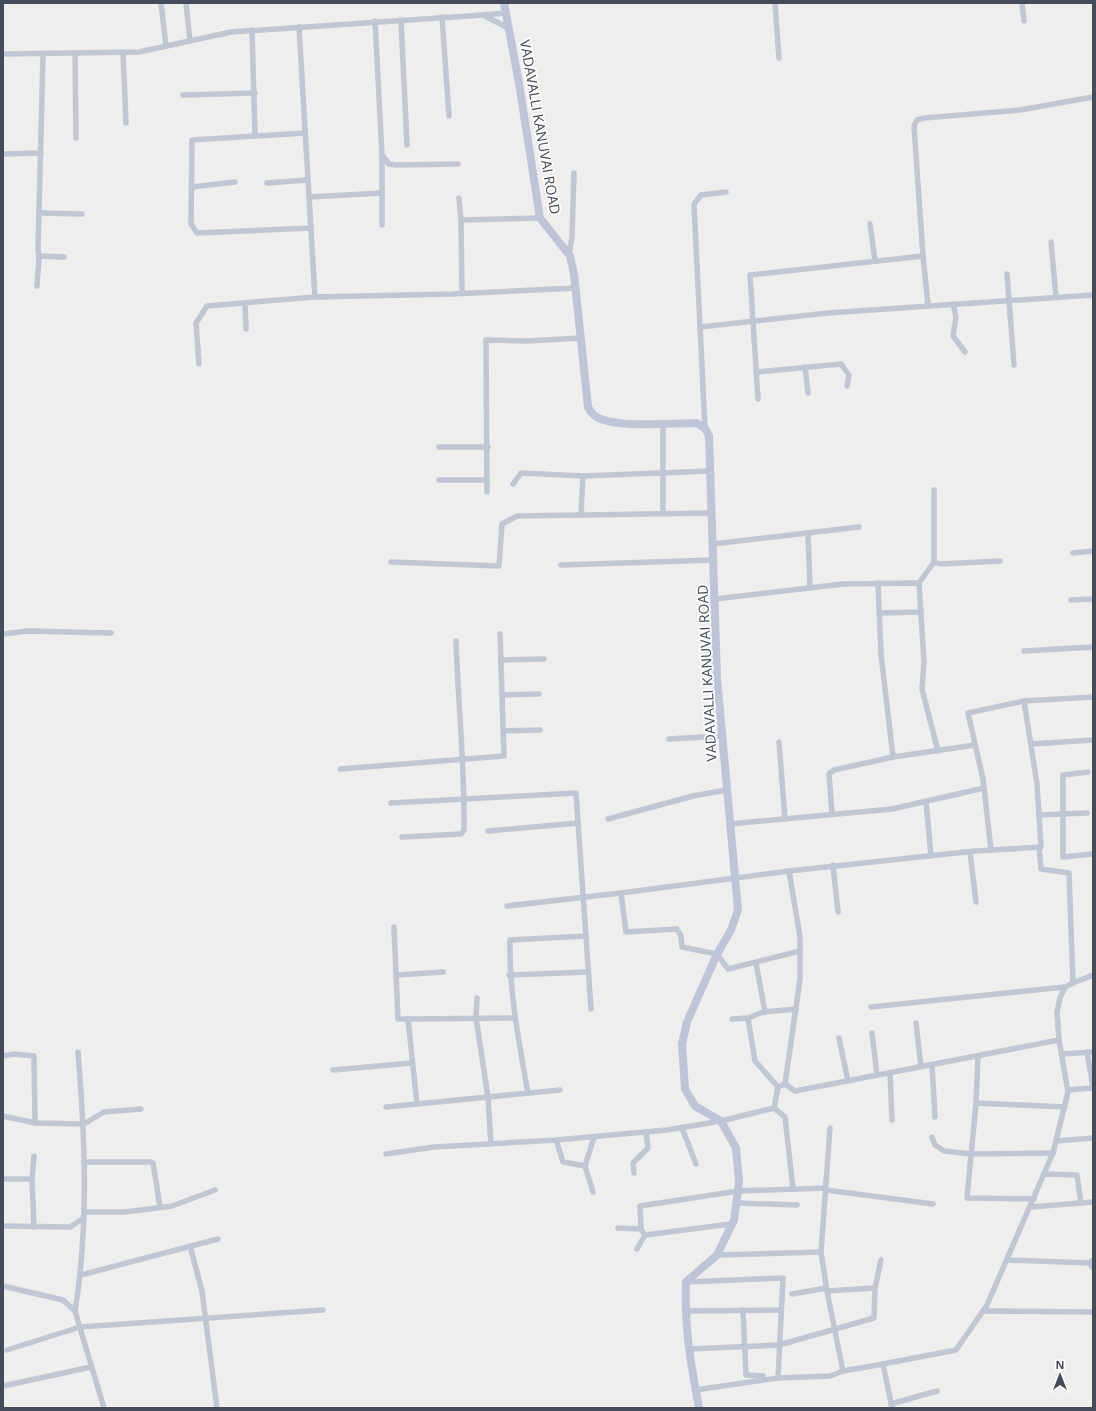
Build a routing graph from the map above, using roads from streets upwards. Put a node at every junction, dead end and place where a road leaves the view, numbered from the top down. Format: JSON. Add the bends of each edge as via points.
{"nodes":[{"id":1,"x":161,"y":3,"type":"edge"},
{"id":2,"x":186,"y":3,"type":"edge"},
{"id":3,"x":504,"y":3,"type":"edge"},
{"id":4,"x":775,"y":3,"type":"edge"},
{"id":5,"x":1022,"y":3,"type":"edge"},
{"id":6,"x":506,"y":13,"type":"junction"},
{"id":7,"x":483,"y":15,"type":"junction"},
{"id":8,"x":442,"y":17,"type":"junction"},
{"id":9,"x":401,"y":20,"type":"junction"},
{"id":10,"x":375,"y":21,"type":"junction"},
{"id":11,"x":1024,"y":21,"type":"dead end"},
{"id":12,"x":298,"y":26,"type":"junction"},
{"id":13,"x":508,"y":28,"type":"junction"},
{"id":14,"x":252,"y":30,"type":"junction"},
{"id":15,"x":190,"y":41,"type":"junction"},
{"id":16,"x":166,"y":46,"type":"junction"},
{"id":17,"x":75,"y":53,"type":"junction"},
{"id":18,"x":122,"y":53,"type":"junction"},
{"id":19,"x":3,"y":54,"type":"edge"},
{"id":20,"x":44,"y":54,"type":"junction"},
{"id":21,"x":779,"y":58,"type":"dead end"},
{"id":22,"x":255,"y":94,"type":"junction"},
{"id":23,"x":183,"y":95,"type":"dead end"},
{"id":24,"x":1093,"y":97,"type":"edge"},
{"id":25,"x":448,"y":116,"type":"dead end"},
{"id":26,"x":126,"y":123,"type":"dead end"},
{"id":27,"x":305,"y":133,"type":"junction"},
{"id":28,"x":255,"y":135,"type":"junction"},
{"id":29,"x":76,"y":138,"type":"dead end"},
{"id":30,"x":407,"y":145,"type":"dead end"},
{"id":31,"x":41,"y":153,"type":"junction"},
{"id":32,"x":3,"y":154,"type":"edge"},
{"id":33,"x":382,"y":155,"type":"junction"},
{"id":34,"x":458,"y":164,"type":"dead end"},
{"id":35,"x":574,"y":173,"type":"dead end"},
{"id":36,"x":308,"y":180,"type":"junction"},
{"id":37,"x":235,"y":182,"type":"dead end"},
{"id":38,"x":268,"y":183,"type":"dead end"},
{"id":39,"x":192,"y":187,"type":"junction"},
{"id":40,"x":726,"y":192,"type":"dead end"},
{"id":41,"x":382,"y":193,"type":"junction"},
{"id":42,"x":309,"y":197,"type":"junction"},
{"id":43,"x":459,"y":198,"type":"dead end"},
{"id":44,"x":39,"y":213,"type":"junction"},
{"id":45,"x":82,"y":214,"type":"dead end"},
{"id":46,"x":540,"y":218,"type":"junction"},
{"id":47,"x":461,"y":220,"type":"junction"},
{"id":48,"x":870,"y":224,"type":"dead end"},
{"id":49,"x":382,"y":225,"type":"dead end"},
{"id":50,"x":311,"y":228,"type":"junction"},
{"id":51,"x":1051,"y":242,"type":"dead end"},
{"id":52,"x":568,"y":254,"type":"junction"},
{"id":53,"x":39,"y":256,"type":"junction"},
{"id":54,"x":922,"y":256,"type":"junction"},
{"id":55,"x":64,"y":257,"type":"dead end"},
{"id":56,"x":875,"y":261,"type":"junction"},
{"id":57,"x":1007,"y":274,"type":"dead end"},
{"id":58,"x":37,"y":286,"type":"dead end"},
{"id":59,"x":575,"y":288,"type":"junction"},
{"id":60,"x":462,"y":293,"type":"junction"},
{"id":61,"x":1093,"y":295,"type":"edge"},
{"id":62,"x":315,"y":297,"type":"junction"},
{"id":63,"x":1056,"y":297,"type":"junction"},
{"id":64,"x":1009,"y":300,"type":"junction"},
{"id":65,"x":245,"y":303,"type":"junction"},
{"id":66,"x":953,"y":304,"type":"junction"},
{"id":67,"x":928,"y":305,"type":"junction"},
{"id":68,"x":753,"y":322,"type":"junction"},
{"id":69,"x":700,"y":327,"type":"junction"},
{"id":70,"x":246,"y":329,"type":"dead end"},
{"id":71,"x":581,"y":338,"type":"junction"},
{"id":72,"x":965,"y":352,"type":"dead end"},
{"id":73,"x":199,"y":364,"type":"dead end"},
{"id":74,"x":1014,"y":365,"type":"dead end"},
{"id":75,"x":805,"y":368,"type":"junction"},
{"id":76,"x":757,"y":372,"type":"junction"},
{"id":77,"x":847,"y":386,"type":"dead end"},
{"id":78,"x":808,"y":393,"type":"dead end"},
{"id":79,"x":758,"y":399,"type":"dead end"},
{"id":80,"x":663,"y":423,"type":"junction"},
{"id":81,"x":705,"y":428,"type":"junction"},
{"id":82,"x":439,"y":447,"type":"dead end"},
{"id":83,"x":488,"y":447,"type":"junction"},
{"id":84,"x":711,"y":471,"type":"junction"},
{"id":85,"x":662,"y":473,"type":"junction"},
{"id":86,"x":582,"y":476,"type":"junction"},
{"id":87,"x":440,"y":480,"type":"dead end"},
{"id":88,"x":487,"y":480,"type":"junction"},
{"id":89,"x":513,"y":484,"type":"dead end"},
{"id":90,"x":934,"y":490,"type":"dead end"},
{"id":91,"x":487,"y":492,"type":"dead end"},
{"id":92,"x":712,"y":513,"type":"junction"},
{"id":93,"x":663,"y":514,"type":"junction"},
{"id":94,"x":581,"y":515,"type":"junction"},
{"id":95,"x":859,"y":527,"type":"dead end"},
{"id":96,"x":808,"y":533,"type":"junction"},
{"id":97,"x":713,"y":544,"type":"junction"},
{"id":98,"x":1093,"y":552,"type":"edge"},
{"id":99,"x":1072,"y":553,"type":"dead end"},
{"id":100,"x":714,"y":560,"type":"junction"},
{"id":101,"x":1000,"y":561,"type":"dead end"},
{"id":102,"x":391,"y":562,"type":"dead end"},
{"id":103,"x":934,"y":562,"type":"junction"},
{"id":104,"x":561,"y":565,"type":"dead end"},
{"id":105,"x":878,"y":583,"type":"junction"},
{"id":106,"x":919,"y":583,"type":"junction"},
{"id":107,"x":810,"y":588,"type":"junction"},
{"id":108,"x":715,"y":598,"type":"junction"},
{"id":109,"x":1093,"y":599,"type":"edge"},
{"id":110,"x":1071,"y":600,"type":"dead end"},
{"id":111,"x":921,"y":612,"type":"junction"},
{"id":112,"x":879,"y":613,"type":"junction"},
{"id":113,"x":111,"y":632,"type":"dead end"},
{"id":114,"x":3,"y":634,"type":"edge"},
{"id":115,"x":500,"y":634,"type":"dead end"},
{"id":116,"x":456,"y":641,"type":"dead end"},
{"id":117,"x":1093,"y":647,"type":"edge"},
{"id":118,"x":1024,"y":651,"type":"dead end"},
{"id":119,"x":544,"y":659,"type":"dead end"},
{"id":120,"x":501,"y":660,"type":"junction"},
{"id":121,"x":538,"y":694,"type":"dead end"},
{"id":122,"x":502,"y":695,"type":"junction"},
{"id":123,"x":1093,"y":697,"type":"edge"},
{"id":124,"x":1024,"y":701,"type":"junction"},
{"id":125,"x":540,"y":730,"type":"dead end"},
{"id":126,"x":503,"y":731,"type":"junction"},
{"id":127,"x":722,"y":736,"type":"junction"},
{"id":128,"x":670,"y":739,"type":"dead end"},
{"id":129,"x":1093,"y":740,"type":"edge"},
{"id":130,"x":779,"y":742,"type":"dead end"},
{"id":131,"x":1031,"y":744,"type":"junction"},
{"id":132,"x":975,"y":745,"type":"junction"},
{"id":133,"x":938,"y":750,"type":"junction"},
{"id":134,"x":893,"y":757,"type":"junction"},
{"id":135,"x":463,"y":759,"type":"junction"},
{"id":136,"x":340,"y":769,"type":"dead end"},
{"id":137,"x":1088,"y":772,"type":"dead end"},
{"id":138,"x":984,"y":788,"type":"junction"},
{"id":139,"x":727,"y":790,"type":"junction"},
{"id":140,"x":464,"y":799,"type":"junction"},
{"id":141,"x":926,"y":801,"type":"junction"},
{"id":142,"x":391,"y":803,"type":"dead end"},
{"id":143,"x":1087,"y":813,"type":"dead end"},
{"id":144,"x":832,"y":814,"type":"junction"},
{"id":145,"x":1063,"y":814,"type":"junction"},
{"id":146,"x":1039,"y":815,"type":"junction"},
{"id":147,"x":608,"y":819,"type":"dead end"},
{"id":148,"x":785,"y":819,"type":"junction"},
{"id":149,"x":578,"y":824,"type":"junction"},
{"id":150,"x":730,"y":824,"type":"junction"},
{"id":151,"x":488,"y":831,"type":"dead end"},
{"id":152,"x":402,"y":837,"type":"dead end"},
{"id":153,"x":1039,"y":847,"type":"junction"},
{"id":154,"x":991,"y":850,"type":"junction"},
{"id":155,"x":970,"y":852,"type":"junction"},
{"id":156,"x":1093,"y":854,"type":"edge"},
{"id":157,"x":931,"y":856,"type":"junction"},
{"id":158,"x":833,"y":865,"type":"junction"},
{"id":159,"x":789,"y":871,"type":"junction"},
{"id":160,"x":735,"y":878,"type":"junction"},
{"id":161,"x":621,"y":893,"type":"junction"},
{"id":162,"x":583,"y":898,"type":"junction"},
{"id":163,"x":976,"y":902,"type":"dead end"},
{"id":164,"x":507,"y":906,"type":"dead end"},
{"id":165,"x":838,"y":912,"type":"dead end"},
{"id":166,"x":394,"y":927,"type":"dead end"},
{"id":167,"x":586,"y":936,"type":"junction"},
{"id":168,"x":800,"y":951,"type":"junction"},
{"id":169,"x":717,"y":954,"type":"junction"},
{"id":170,"x":756,"y":963,"type":"junction"},
{"id":171,"x":443,"y":972,"type":"dead end"},
{"id":172,"x":588,"y":972,"type":"junction"},
{"id":173,"x":397,"y":975,"type":"junction"},
{"id":174,"x":509,"y":975,"type":"junction"},
{"id":175,"x":1093,"y":975,"type":"edge"},
{"id":176,"x":1073,"y":983,"type":"junction"},
{"id":177,"x":1065,"y":987,"type":"junction"},
{"id":178,"x":476,"y":998,"type":"dead end"},
{"id":179,"x":871,"y":1007,"type":"dead end"},
{"id":180,"x":591,"y":1009,"type":"dead end"},
{"id":181,"x":796,"y":1009,"type":"junction"},
{"id":182,"x":765,"y":1012,"type":"junction"},
{"id":183,"x":476,"y":1018,"type":"junction"},
{"id":184,"x":515,"y":1018,"type":"junction"},
{"id":185,"x":748,"y":1018,"type":"junction"},
{"id":186,"x":408,"y":1019,"type":"junction"},
{"id":187,"x":732,"y":1019,"type":"dead end"},
{"id":188,"x":916,"y":1023,"type":"dead end"},
{"id":189,"x":872,"y":1032,"type":"dead end"},
{"id":190,"x":839,"y":1038,"type":"dead end"},
{"id":191,"x":1059,"y":1040,"type":"junction"},
{"id":192,"x":78,"y":1052,"type":"dead end"},
{"id":193,"x":1090,"y":1052,"type":"edge"},
{"id":194,"x":1062,"y":1054,"type":"junction"},
{"id":195,"x":3,"y":1056,"type":"edge"},
{"id":196,"x":978,"y":1056,"type":"junction"},
{"id":197,"x":412,"y":1063,"type":"junction"},
{"id":198,"x":932,"y":1064,"type":"junction"},
{"id":199,"x":922,"y":1067,"type":"junction"},
{"id":200,"x":333,"y":1070,"type":"dead end"},
{"id":201,"x":890,"y":1072,"type":"junction"},
{"id":202,"x":877,"y":1075,"type":"junction"},
{"id":203,"x":848,"y":1080,"type":"junction"},
{"id":204,"x":785,"y":1084,"type":"junction"},
{"id":205,"x":778,"y":1087,"type":"junction"},
{"id":206,"x":1093,"y":1087,"type":"edge"},
{"id":207,"x":560,"y":1090,"type":"dead end"},
{"id":208,"x":1068,"y":1090,"type":"junction"},
{"id":209,"x":528,"y":1093,"type":"junction"},
{"id":210,"x":488,"y":1097,"type":"junction"},
{"id":211,"x":976,"y":1103,"type":"junction"},
{"id":212,"x":417,"y":1104,"type":"junction"},
{"id":213,"x":386,"y":1107,"type":"dead end"},
{"id":214,"x":1065,"y":1107,"type":"junction"},
{"id":215,"x":774,"y":1108,"type":"junction"},
{"id":216,"x":141,"y":1109,"type":"dead end"},
{"id":217,"x":3,"y":1116,"type":"edge"},
{"id":218,"x":934,"y":1117,"type":"dead end"},
{"id":219,"x":892,"y":1120,"type":"dead end"},
{"id":220,"x":721,"y":1121,"type":"junction"},
{"id":221,"x":35,"y":1123,"type":"junction"},
{"id":222,"x":84,"y":1124,"type":"junction"},
{"id":223,"x":682,"y":1128,"type":"junction"},
{"id":224,"x":830,"y":1128,"type":"dead end"},
{"id":225,"x":646,"y":1132,"type":"junction"},
{"id":226,"x":594,"y":1137,"type":"junction"},
{"id":227,"x":932,"y":1137,"type":"dead end"},
{"id":228,"x":1093,"y":1138,"type":"edge"},
{"id":229,"x":556,"y":1140,"type":"junction"},
{"id":230,"x":1056,"y":1141,"type":"junction"},
{"id":231,"x":491,"y":1144,"type":"junction"},
{"id":232,"x":1054,"y":1153,"type":"junction"},
{"id":233,"x":386,"y":1154,"type":"dead end"},
{"id":234,"x":972,"y":1154,"type":"junction"},
{"id":235,"x":34,"y":1156,"type":"dead end"},
{"id":236,"x":84,"y":1162,"type":"junction"},
{"id":237,"x":696,"y":1164,"type":"dead end"},
{"id":238,"x":585,"y":1166,"type":"junction"},
{"id":239,"x":634,"y":1172,"type":"dead end"},
{"id":240,"x":1045,"y":1174,"type":"junction"},
{"id":241,"x":3,"y":1179,"type":"edge"},
{"id":242,"x":32,"y":1179,"type":"junction"},
{"id":243,"x":793,"y":1189,"type":"junction"},
{"id":244,"x":826,"y":1189,"type":"junction"},
{"id":245,"x":215,"y":1190,"type":"dead end"},
{"id":246,"x":738,"y":1191,"type":"junction"},
{"id":247,"x":593,"y":1192,"type":"dead end"},
{"id":248,"x":1034,"y":1199,"type":"junction"},
{"id":249,"x":1093,"y":1202,"type":"edge"},
{"id":250,"x":736,"y":1203,"type":"junction"},
{"id":251,"x":1081,"y":1203,"type":"junction"},
{"id":252,"x":933,"y":1204,"type":"dead end"},
{"id":253,"x":797,"y":1205,"type":"dead end"},
{"id":254,"x":160,"y":1207,"type":"junction"},
{"id":255,"x":1031,"y":1207,"type":"junction"},
{"id":256,"x":84,"y":1215,"type":"junction"},
{"id":257,"x":731,"y":1224,"type":"junction"},
{"id":258,"x":3,"y":1226,"type":"edge"},
{"id":259,"x":34,"y":1227,"type":"junction"},
{"id":260,"x":618,"y":1228,"type":"dead end"},
{"id":261,"x":641,"y":1229,"type":"junction"},
{"id":262,"x":645,"y":1235,"type":"junction"},
{"id":263,"x":218,"y":1239,"type":"dead end"},
{"id":264,"x":190,"y":1246,"type":"junction"},
{"id":265,"x":637,"y":1249,"type":"dead end"},
{"id":266,"x":821,"y":1252,"type":"junction"},
{"id":267,"x":717,"y":1255,"type":"junction"},
{"id":268,"x":881,"y":1260,"type":"dead end"},
{"id":269,"x":1006,"y":1260,"type":"junction"},
{"id":270,"x":1092,"y":1264,"type":"edge"},
{"id":271,"x":81,"y":1275,"type":"junction"},
{"id":272,"x":686,"y":1282,"type":"junction"},
{"id":273,"x":3,"y":1286,"type":"edge"},
{"id":274,"x":875,"y":1288,"type":"junction"},
{"id":275,"x":826,"y":1290,"type":"junction"},
{"id":276,"x":792,"y":1294,"type":"dead end"},
{"id":277,"x":323,"y":1310,"type":"dead end"},
{"id":278,"x":743,"y":1310,"type":"junction"},
{"id":279,"x":781,"y":1310,"type":"junction"},
{"id":280,"x":75,"y":1311,"type":"junction"},
{"id":281,"x":686,"y":1311,"type":"junction"},
{"id":282,"x":983,"y":1311,"type":"junction"},
{"id":283,"x":1093,"y":1312,"type":"edge"},
{"id":284,"x":206,"y":1318,"type":"junction"},
{"id":285,"x":80,"y":1327,"type":"junction"},
{"id":286,"x":834,"y":1328,"type":"junction"},
{"id":287,"x":779,"y":1345,"type":"junction"},
{"id":288,"x":744,"y":1347,"type":"junction"},
{"id":289,"x":688,"y":1349,"type":"junction"},
{"id":290,"x":7,"y":1350,"type":"dead end"},
{"id":291,"x":883,"y":1364,"type":"junction"},
{"id":292,"x":91,"y":1367,"type":"junction"},
{"id":293,"x":843,"y":1371,"type":"junction"},
{"id":294,"x":763,"y":1376,"type":"dead end"},
{"id":295,"x":778,"y":1378,"type":"junction"},
{"id":296,"x":3,"y":1386,"type":"edge"},
{"id":297,"x":695,"y":1390,"type":"junction"},
{"id":298,"x":937,"y":1391,"type":"dead end"},
{"id":299,"x":891,"y":1406,"type":"edge"},
{"id":300,"x":104,"y":1408,"type":"edge"},
{"id":301,"x":217,"y":1408,"type":"edge"},
{"id":302,"x":699,"y":1408,"type":"edge"}],
"edges":[{"from":1,"to":16,"type":"street"},
{"from":2,"to":15,"type":"street"},
{"from":3,"to":6,"type":"street","name":"VADAVALLI KANUVAI ROAD"},
{"from":4,"to":21,"type":"street"},
{"from":5,"to":11,"type":"street"},
{"from":6,"to":7,"type":"street"},
{"from":6,"to":13,"type":"street","name":"VADAVALLI KANUVAI ROAD"},
{"from":7,"to":8,"type":"street"},
{"from":7,"to":13,"type":"street"},
{"from":8,"to":9,"type":"street"},
{"from":8,"to":25,"type":"street"},
{"from":9,"to":10,"type":"street"},
{"from":9,"to":30,"type":"street"},
{"from":10,"to":12,"type":"street"},
{"from":10,"to":33,"type":"street"},
{"from":12,"to":14,"type":"street"},
{"from":12,"to":27,"type":"street"},
{"from":13,"to":46,"type":"street","name":"VADAVALLI KANUVAI ROAD"},
{"from":14,"to":15,"type":"street"},
{"from":14,"to":22,"type":"street"},
{"from":15,"to":16,"type":"street"},
{"from":16,"to":18,"type":"street"},
{"from":17,"to":18,"type":"street"},
{"from":17,"to":20,"type":"street"},
{"from":17,"to":29,"type":"street"},
{"from":18,"to":26,"type":"street"},
{"from":19,"to":20,"type":"street"},
{"from":20,"to":31,"type":"street"},
{"from":22,"to":23,"type":"street"},
{"from":22,"to":28,"type":"street"},
{"from":24,"to":54,"type":"street","via":[[1020,110],[918,120],[914,126]]},
{"from":27,"to":28,"type":"street"},
{"from":27,"to":36,"type":"street"},
{"from":28,"to":39,"type":"street","via":[[192,140]]},
{"from":31,"to":32,"type":"street"},
{"from":31,"to":44,"type":"street"},
{"from":33,"to":34,"type":"street","via":[[389,164],[396,165]]},
{"from":33,"to":41,"type":"street"},
{"from":35,"to":52,"type":"street","via":[[572,237]]},
{"from":36,"to":38,"type":"street"},
{"from":36,"to":42,"type":"street"},
{"from":37,"to":39,"type":"street"},
{"from":39,"to":50,"type":"street","via":[[191,224],[197,233]]},
{"from":40,"to":69,"type":"street","via":[[702,195],[694,204]]},
{"from":41,"to":42,"type":"street"},
{"from":41,"to":49,"type":"street"},
{"from":42,"to":50,"type":"street"},
{"from":43,"to":47,"type":"street"},
{"from":44,"to":45,"type":"street"},
{"from":44,"to":53,"type":"street"},
{"from":46,"to":47,"type":"street"},
{"from":46,"to":52,"type":"street","name":"VADAVALLI KANUVAI ROAD"},
{"from":47,"to":60,"type":"street"},
{"from":48,"to":56,"type":"street"},
{"from":50,"to":62,"type":"street"},
{"from":51,"to":63,"type":"street"},
{"from":52,"to":59,"type":"street","name":"VADAVALLI KANUVAI ROAD"},
{"from":53,"to":55,"type":"street"},
{"from":53,"to":58,"type":"street"},
{"from":54,"to":56,"type":"street"},
{"from":54,"to":67,"type":"street"},
{"from":56,"to":68,"type":"street","via":[[750,275]]},
{"from":57,"to":64,"type":"street"},
{"from":59,"to":60,"type":"street"},
{"from":59,"to":71,"type":"street","name":"VADAVALLI KANUVAI ROAD"},
{"from":60,"to":62,"type":"street"},
{"from":61,"to":63,"type":"street"},
{"from":62,"to":65,"type":"street"},
{"from":63,"to":64,"type":"street"},
{"from":64,"to":66,"type":"street"},
{"from":64,"to":74,"type":"street"},
{"from":65,"to":70,"type":"street"},
{"from":65,"to":73,"type":"street","via":[[207,306],[196,323]]},
{"from":66,"to":67,"type":"street"},
{"from":66,"to":72,"type":"street","via":[[956,316],[953,336]]},
{"from":67,"to":68,"type":"street"},
{"from":68,"to":69,"type":"street"},
{"from":68,"to":76,"type":"street"},
{"from":69,"to":81,"type":"street"},
{"from":71,"to":80,"type":"street","name":"VADAVALLI KANUVAI ROAD","via":[[588,407],[592,414],[600,419],[619,423]]},
{"from":71,"to":83,"type":"street","via":[[527,342],[486,340]]},
{"from":75,"to":76,"type":"street"},
{"from":75,"to":77,"type":"street","via":[[841,364],[849,375]]},
{"from":75,"to":78,"type":"street"},
{"from":76,"to":79,"type":"street"},
{"from":80,"to":81,"type":"street","name":"VADAVALLI KANUVAI ROAD","via":[[696,423]]},
{"from":80,"to":85,"type":"street"},
{"from":81,"to":84,"type":"street","name":"VADAVALLI KANUVAI ROAD","via":[[710,436]]},
{"from":82,"to":83,"type":"street"},
{"from":83,"to":88,"type":"street"},
{"from":84,"to":85,"type":"street"},
{"from":84,"to":92,"type":"street","name":"VADAVALLI KANUVAI ROAD"},
{"from":85,"to":86,"type":"street"},
{"from":85,"to":93,"type":"street"},
{"from":86,"to":89,"type":"street","via":[[521,473]]},
{"from":86,"to":94,"type":"street"},
{"from":87,"to":88,"type":"street"},
{"from":88,"to":91,"type":"street"},
{"from":90,"to":103,"type":"street"},
{"from":92,"to":93,"type":"street"},
{"from":92,"to":97,"type":"street","name":"VADAVALLI KANUVAI ROAD"},
{"from":93,"to":94,"type":"street"},
{"from":94,"to":102,"type":"street","via":[[517,516],[502,524],[499,566]]},
{"from":95,"to":96,"type":"street"},
{"from":96,"to":97,"type":"street"},
{"from":96,"to":107,"type":"street"},
{"from":97,"to":100,"type":"street","name":"VADAVALLI KANUVAI ROAD"},
{"from":98,"to":99,"type":"street"},
{"from":100,"to":104,"type":"street"},
{"from":100,"to":108,"type":"street","name":"VADAVALLI KANUVAI ROAD"},
{"from":101,"to":103,"type":"street","via":[[940,564]]},
{"from":103,"to":106,"type":"street"},
{"from":105,"to":106,"type":"street"},
{"from":105,"to":107,"type":"street"},
{"from":105,"to":112,"type":"street"},
{"from":106,"to":111,"type":"street"},
{"from":107,"to":108,"type":"street"},
{"from":108,"to":127,"type":"street","name":"VADAVALLI KANUVAI ROAD","via":[[717,678]]},
{"from":109,"to":110,"type":"street"},
{"from":111,"to":112,"type":"street"},
{"from":111,"to":133,"type":"street","via":[[924,662],[922,690]]},
{"from":112,"to":134,"type":"street"},
{"from":113,"to":114,"type":"street","via":[[28,631]]},
{"from":115,"to":120,"type":"street"},
{"from":116,"to":135,"type":"street"},
{"from":117,"to":118,"type":"street"},
{"from":119,"to":120,"type":"street"},
{"from":120,"to":122,"type":"street"},
{"from":121,"to":122,"type":"street"},
{"from":122,"to":126,"type":"street"},
{"from":123,"to":124,"type":"street"},
{"from":124,"to":131,"type":"street"},
{"from":124,"to":132,"type":"street","via":[[968,713]]},
{"from":125,"to":126,"type":"street"},
{"from":126,"to":135,"type":"street","via":[[504,756]]},
{"from":127,"to":128,"type":"street"},
{"from":127,"to":139,"type":"street","name":"VADAVALLI KANUVAI ROAD"},
{"from":129,"to":131,"type":"street"},
{"from":130,"to":148,"type":"street"},
{"from":131,"to":146,"type":"street"},
{"from":132,"to":133,"type":"street"},
{"from":132,"to":138,"type":"street"},
{"from":133,"to":134,"type":"street"},
{"from":134,"to":144,"type":"street","via":[[834,770],[829,774]]},
{"from":135,"to":136,"type":"street"},
{"from":135,"to":140,"type":"street"},
{"from":137,"to":145,"type":"street","via":[[1063,775]]},
{"from":138,"to":141,"type":"street"},
{"from":138,"to":154,"type":"street"},
{"from":139,"to":147,"type":"street","via":[[693,796]]},
{"from":139,"to":150,"type":"street","name":"VADAVALLI KANUVAI ROAD"},
{"from":140,"to":142,"type":"street"},
{"from":140,"to":149,"type":"street","via":[[576,793]]},
{"from":140,"to":152,"type":"street","via":[[462,834]]},
{"from":141,"to":144,"type":"street","via":[[892,809]]},
{"from":141,"to":157,"type":"street"},
{"from":143,"to":145,"type":"street"},
{"from":144,"to":148,"type":"street"},
{"from":145,"to":146,"type":"street"},
{"from":145,"to":156,"type":"street","via":[[1063,857]]},
{"from":146,"to":153,"type":"street"},
{"from":148,"to":150,"type":"street"},
{"from":149,"to":151,"type":"street"},
{"from":149,"to":162,"type":"street"},
{"from":150,"to":160,"type":"street","name":"VADAVALLI KANUVAI ROAD"},
{"from":153,"to":154,"type":"street"},
{"from":153,"to":176,"type":"street","via":[[1041,869],[1068,873]]},
{"from":154,"to":155,"type":"street"},
{"from":155,"to":157,"type":"street"},
{"from":155,"to":163,"type":"street"},
{"from":157,"to":158,"type":"street"},
{"from":158,"to":159,"type":"street"},
{"from":158,"to":165,"type":"street"},
{"from":159,"to":160,"type":"street"},
{"from":159,"to":168,"type":"street"},
{"from":160,"to":161,"type":"street"},
{"from":160,"to":169,"type":"street","name":"VADAVALLI KANUVAI ROAD","via":[[738,910],[732,930]]},
{"from":161,"to":162,"type":"street"},
{"from":161,"to":169,"type":"street","via":[[626,932],[677,929],[682,947]]},
{"from":162,"to":164,"type":"street"},
{"from":162,"to":167,"type":"street"},
{"from":166,"to":173,"type":"street"},
{"from":167,"to":172,"type":"street"},
{"from":167,"to":174,"type":"street","via":[[510,940]]},
{"from":168,"to":170,"type":"street"},
{"from":168,"to":181,"type":"street"},
{"from":169,"to":170,"type":"street","via":[[728,969]]},
{"from":169,"to":220,"type":"street","name":"VADAVALLI KANUVAI ROAD","via":[[687,1022],[682,1044],[685,1089],[695,1106]]},
{"from":170,"to":182,"type":"street"},
{"from":171,"to":173,"type":"street"},
{"from":172,"to":174,"type":"street"},
{"from":172,"to":180,"type":"street"},
{"from":173,"to":186,"type":"street","via":[[398,1019]]},
{"from":174,"to":184,"type":"street"},
{"from":175,"to":176,"type":"street"},
{"from":176,"to":177,"type":"street"},
{"from":177,"to":179,"type":"street"},
{"from":177,"to":191,"type":"street","via":[[1057,1012]]},
{"from":178,"to":183,"type":"street"},
{"from":181,"to":182,"type":"street"},
{"from":181,"to":204,"type":"street"},
{"from":182,"to":185,"type":"street"},
{"from":183,"to":184,"type":"street"},
{"from":183,"to":186,"type":"street"},
{"from":183,"to":210,"type":"street"},
{"from":184,"to":209,"type":"street"},
{"from":185,"to":187,"type":"street"},
{"from":185,"to":205,"type":"street","via":[[755,1061]]},
{"from":186,"to":197,"type":"street"},
{"from":188,"to":199,"type":"street"},
{"from":189,"to":202,"type":"street"},
{"from":190,"to":203,"type":"street"},
{"from":191,"to":194,"type":"street"},
{"from":191,"to":196,"type":"street"},
{"from":192,"to":222,"type":"street"},
{"from":193,"to":194,"type":"street"},
{"from":193,"to":206,"type":"street"},
{"from":194,"to":208,"type":"street"},
{"from":195,"to":221,"type":"street","via":[[34,1056]]},
{"from":196,"to":198,"type":"street"},
{"from":196,"to":211,"type":"street"},
{"from":197,"to":200,"type":"street"},
{"from":197,"to":212,"type":"street"},
{"from":198,"to":199,"type":"street"},
{"from":198,"to":218,"type":"street"},
{"from":199,"to":201,"type":"street"},
{"from":201,"to":202,"type":"street"},
{"from":201,"to":219,"type":"street"},
{"from":202,"to":203,"type":"street"},
{"from":203,"to":204,"type":"street","via":[[795,1090]]},
{"from":204,"to":205,"type":"street"},
{"from":205,"to":215,"type":"street"},
{"from":206,"to":208,"type":"street"},
{"from":207,"to":209,"type":"street"},
{"from":208,"to":214,"type":"street"},
{"from":209,"to":210,"type":"street"},
{"from":210,"to":212,"type":"street"},
{"from":210,"to":231,"type":"street"},
{"from":211,"to":214,"type":"street"},
{"from":211,"to":234,"type":"street"},
{"from":212,"to":213,"type":"street"},
{"from":214,"to":230,"type":"street"},
{"from":215,"to":220,"type":"street"},
{"from":215,"to":243,"type":"street","via":[[784,1117]]},
{"from":216,"to":222,"type":"street","via":[[104,1112]]},
{"from":217,"to":221,"type":"street"},
{"from":220,"to":223,"type":"street"},
{"from":220,"to":246,"type":"street","via":[[736,1148]]},
{"from":221,"to":222,"type":"street"},
{"from":222,"to":236,"type":"street"},
{"from":223,"to":225,"type":"street"},
{"from":223,"to":237,"type":"street"},
{"from":224,"to":244,"type":"street"},
{"from":225,"to":226,"type":"street"},
{"from":225,"to":239,"type":"street","via":[[648,1148],[633,1163]]},
{"from":226,"to":229,"type":"street"},
{"from":226,"to":238,"type":"street"},
{"from":227,"to":234,"type":"street","via":[[935,1145],[944,1151]]},
{"from":228,"to":230,"type":"street"},
{"from":229,"to":231,"type":"street"},
{"from":229,"to":238,"type":"street","via":[[563,1162]]},
{"from":230,"to":232,"type":"street"},
{"from":231,"to":233,"type":"street","via":[[434,1147]]},
{"from":232,"to":234,"type":"street"},
{"from":232,"to":240,"type":"street"},
{"from":234,"to":248,"type":"street","via":[[967,1198]]},
{"from":235,"to":242,"type":"street"},
{"from":236,"to":254,"type":"street","via":[[153,1163]]},
{"from":236,"to":256,"type":"street"},
{"from":238,"to":247,"type":"street"},
{"from":240,"to":248,"type":"street"},
{"from":240,"to":251,"type":"street","via":[[1077,1175]]},
{"from":241,"to":242,"type":"street"},
{"from":242,"to":259,"type":"street"},
{"from":243,"to":244,"type":"street"},
{"from":243,"to":246,"type":"street"},
{"from":244,"to":252,"type":"street"},
{"from":244,"to":266,"type":"street"},
{"from":245,"to":254,"type":"street","via":[[172,1206]]},
{"from":246,"to":250,"type":"street"},
{"from":246,"to":261,"type":"street","via":[[640,1206]]},
{"from":248,"to":255,"type":"street"},
{"from":249,"to":251,"type":"street"},
{"from":250,"to":253,"type":"street"},
{"from":250,"to":257,"type":"street"},
{"from":251,"to":255,"type":"street"},
{"from":254,"to":256,"type":"street"},
{"from":255,"to":269,"type":"street"},
{"from":256,"to":259,"type":"street","via":[[70,1227]]},
{"from":256,"to":271,"type":"street"},
{"from":257,"to":262,"type":"street"},
{"from":257,"to":267,"type":"street"},
{"from":258,"to":259,"type":"street"},
{"from":260,"to":261,"type":"street"},
{"from":261,"to":262,"type":"street"},
{"from":262,"to":265,"type":"street"},
{"from":263,"to":264,"type":"street"},
{"from":264,"to":271,"type":"street"},
{"from":264,"to":284,"type":"street"},
{"from":266,"to":267,"type":"street"},
{"from":266,"to":275,"type":"street"},
{"from":267,"to":272,"type":"street"},
{"from":268,"to":274,"type":"street"},
{"from":269,"to":270,"type":"street"},
{"from":269,"to":282,"type":"street"},
{"from":271,"to":280,"type":"street"},
{"from":272,"to":279,"type":"street","via":[[783,1278]]},
{"from":272,"to":281,"type":"street"},
{"from":273,"to":280,"type":"street","via":[[63,1300]]},
{"from":274,"to":275,"type":"street"},
{"from":274,"to":286,"type":"street","via":[[874,1318]]},
{"from":275,"to":276,"type":"street"},
{"from":275,"to":286,"type":"street"},
{"from":277,"to":284,"type":"street"},
{"from":278,"to":279,"type":"street"},
{"from":278,"to":281,"type":"street"},
{"from":278,"to":288,"type":"street"},
{"from":279,"to":287,"type":"street"},
{"from":280,"to":285,"type":"street"},
{"from":281,"to":289,"type":"street"},
{"from":282,"to":283,"type":"street"},
{"from":282,"to":291,"type":"street","via":[[956,1350]]},
{"from":284,"to":285,"type":"street"},
{"from":284,"to":301,"type":"street"},
{"from":285,"to":290,"type":"street"},
{"from":285,"to":292,"type":"street"},
{"from":286,"to":287,"type":"street"},
{"from":286,"to":293,"type":"street"},
{"from":287,"to":288,"type":"street"},
{"from":287,"to":295,"type":"street"},
{"from":288,"to":289,"type":"street"},
{"from":288,"to":294,"type":"street","via":[[746,1375]]},
{"from":289,"to":297,"type":"street"},
{"from":291,"to":293,"type":"street"},
{"from":291,"to":299,"type":"street"},
{"from":292,"to":296,"type":"street"},
{"from":292,"to":300,"type":"street"},
{"from":293,"to":295,"type":"street","via":[[830,1376]]},
{"from":295,"to":297,"type":"street"},
{"from":297,"to":302,"type":"street"},
{"from":298,"to":299,"type":"street"}]}
